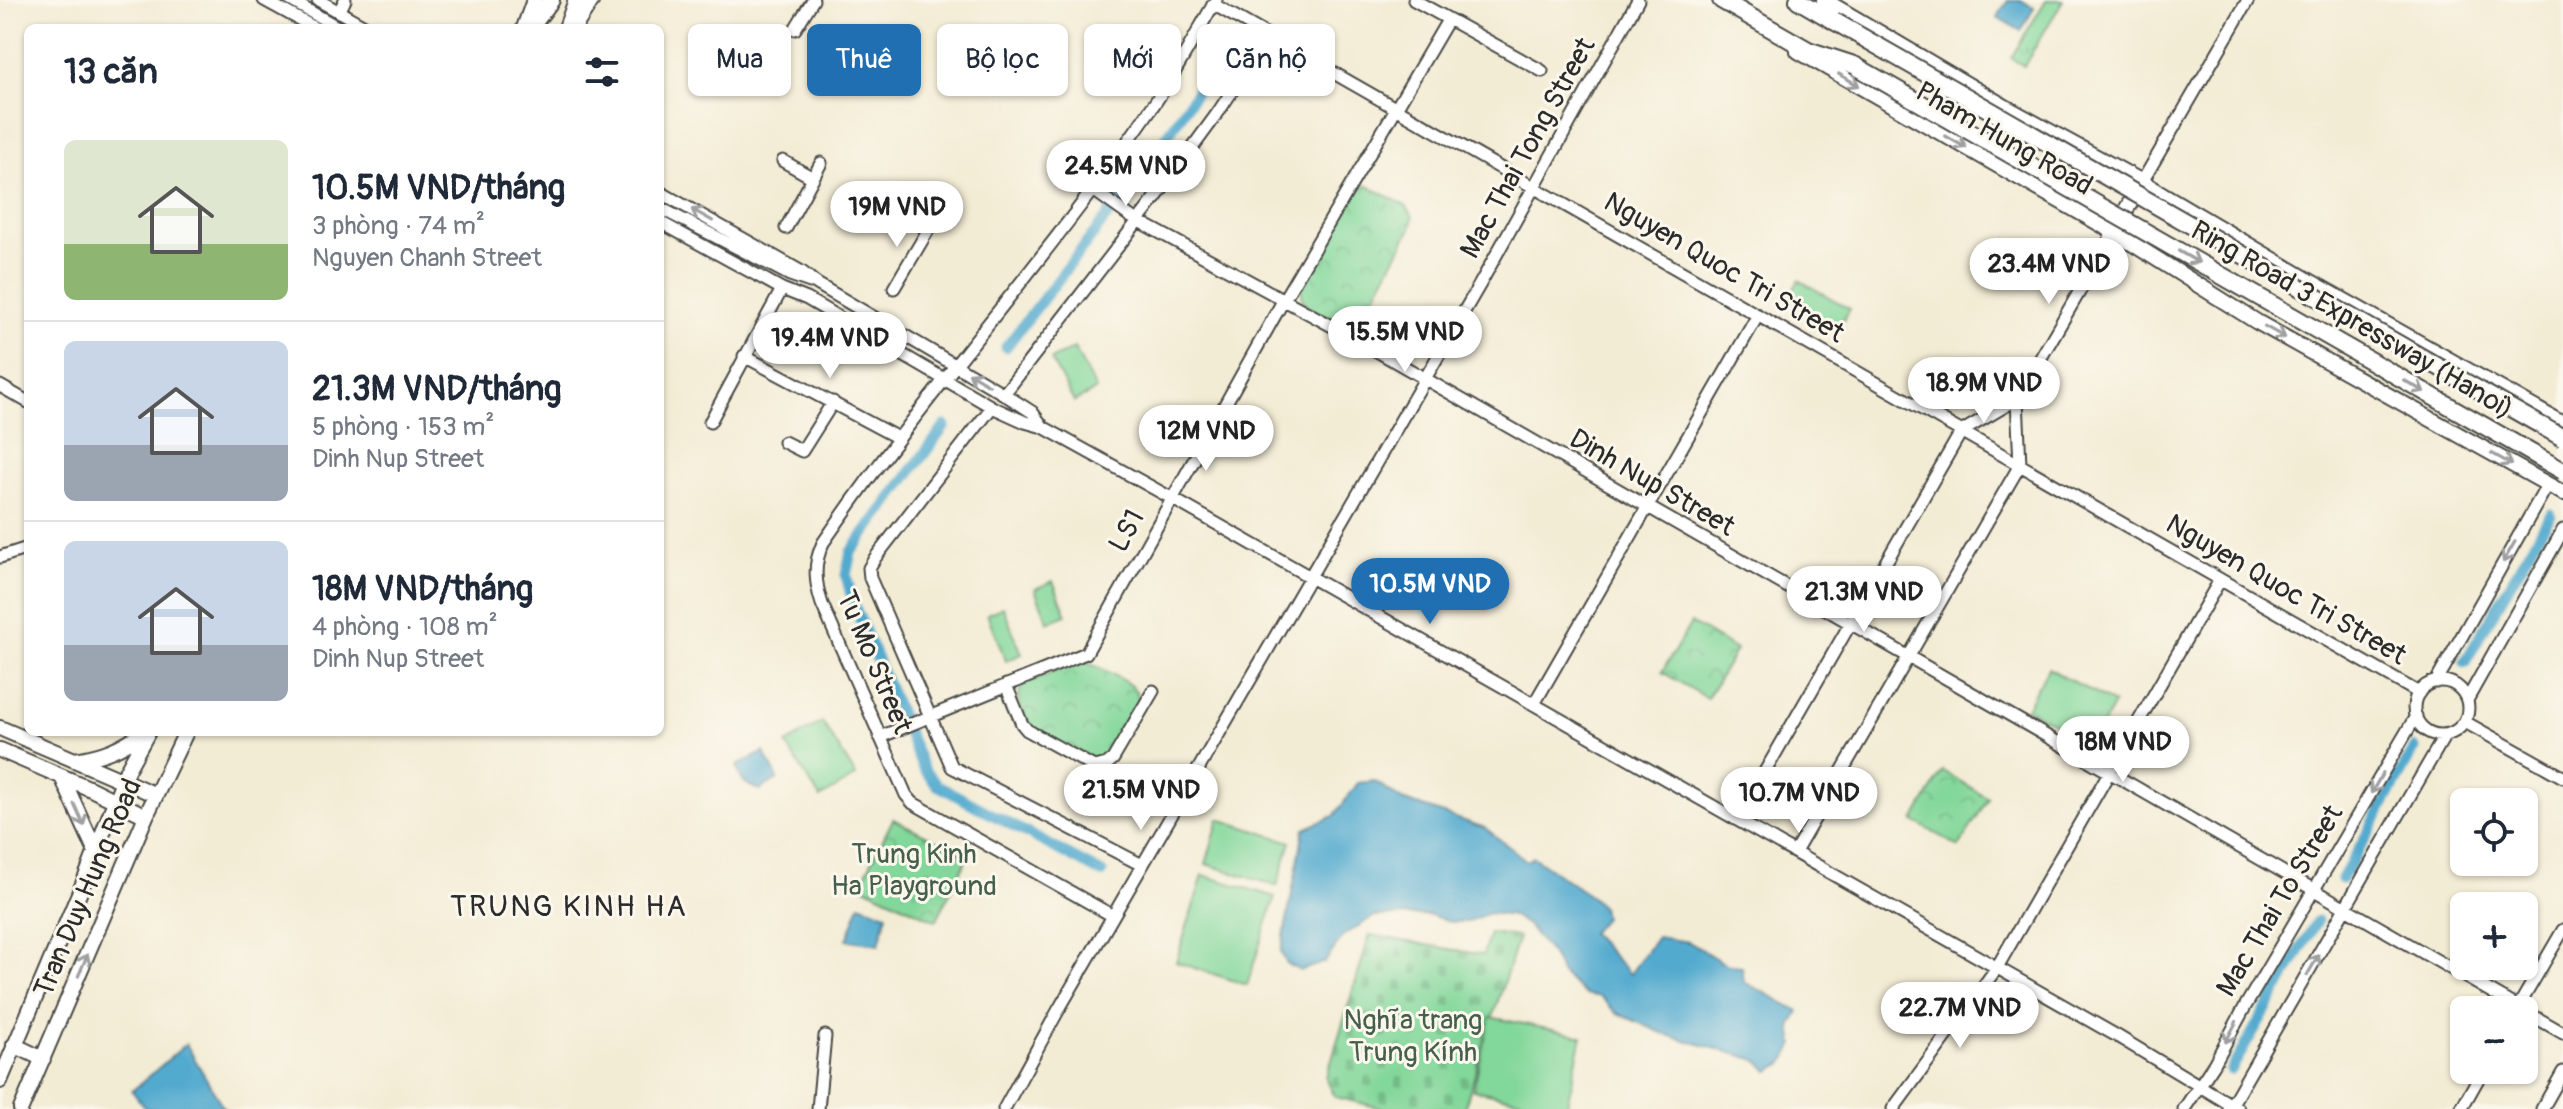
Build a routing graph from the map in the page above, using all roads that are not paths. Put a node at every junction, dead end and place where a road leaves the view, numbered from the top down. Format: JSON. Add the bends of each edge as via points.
{"nodes":[{"id":1,"x":264,"y":0,"type":"edge"},
{"id":2,"x":290,"y":0,"type":"edge"},
{"id":3,"x":318,"y":0,"type":"edge"},
{"id":4,"x":345,"y":0,"type":"edge"},
{"id":5,"x":534,"y":0,"type":"edge"},
{"id":6,"x":551,"y":0,"type":"edge"},
{"id":7,"x":577,"y":0,"type":"edge"},
{"id":8,"x":592,"y":0,"type":"edge"},
{"id":9,"x":813,"y":0,"type":"edge"},
{"id":10,"x":1414,"y":0,"type":"edge"},
{"id":11,"x":1638,"y":0,"type":"edge"},
{"id":12,"x":1709,"y":0,"type":"edge"},
{"id":13,"x":1721,"y":0,"type":"edge"},
{"id":14,"x":1741,"y":0,"type":"edge"},
{"id":15,"x":1800,"y":0,"type":"edge"},
{"id":16,"x":1824,"y":0,"type":"edge"},
{"id":17,"x":2248,"y":0,"type":"edge"},
{"id":18,"x":1214,"y":2,"type":"edge"},
{"id":19,"x":339,"y":12,"type":"junction"},
{"id":20,"x":1448,"y":20,"type":"junction"},
{"id":21,"x":308,"y":24,"type":"edge"},
{"id":22,"x":332,"y":24,"type":"edge"},
{"id":23,"x":361,"y":24,"type":"edge"},
{"id":24,"x":528,"y":24,"type":"edge"},
{"id":25,"x":530,"y":24,"type":"edge"},
{"id":26,"x":568,"y":24,"type":"edge"},
{"id":27,"x":577,"y":24,"type":"edge"},
{"id":28,"x":1249,"y":24,"type":"edge"},
{"id":29,"x":795,"y":29,"type":"dead end"},
{"id":30,"x":1854,"y":65,"type":"junction"},
{"id":31,"x":1542,"y":71,"type":"dead end"},
{"id":32,"x":1335,"y":75,"type":"edge"},
{"id":33,"x":1229,"y":96,"type":"edge"},
{"id":34,"x":1395,"y":110,"type":"junction"},
{"id":35,"x":783,"y":161,"type":"dead end"},
{"id":36,"x":821,"y":163,"type":"dead end"},
{"id":37,"x":813,"y":178,"type":"junction"},
{"id":38,"x":2142,"y":182,"type":"junction"},
{"id":39,"x":1533,"y":187,"type":"junction"},
{"id":40,"x":1092,"y":189,"type":"junction"},
{"id":41,"x":664,"y":194,"type":"edge"},
{"id":42,"x":664,"y":210,"type":"edge"},
{"id":43,"x":1135,"y":219,"type":"junction"},
{"id":44,"x":664,"y":224,"type":"edge"},
{"id":45,"x":930,"y":227,"type":"dead end"},
{"id":46,"x":786,"y":228,"type":"dead end"},
{"id":47,"x":2114,"y":232,"type":"junction"},
{"id":48,"x":790,"y":275,"type":"junction"},
{"id":49,"x":817,"y":284,"type":"junction"},
{"id":50,"x":894,"y":288,"type":"dead end"},
{"id":51,"x":782,"y":289,"type":"junction"},
{"id":52,"x":807,"y":299,"type":"junction"},
{"id":53,"x":1283,"y":301,"type":"junction"},
{"id":54,"x":1758,"y":315,"type":"junction"},
{"id":55,"x":744,"y":356,"type":"junction"},
{"id":56,"x":955,"y":364,"type":"junction"},
{"id":57,"x":1423,"y":378,"type":"junction"},
{"id":58,"x":942,"y":380,"type":"junction"},
{"id":59,"x":0,"y":386,"type":"edge"},
{"id":60,"x":1004,"y":394,"type":"junction"},
{"id":61,"x":2017,"y":399,"type":"junction"},
{"id":62,"x":24,"y":400,"type":"edge"},
{"id":63,"x":833,"y":402,"type":"junction"},
{"id":64,"x":992,"y":407,"type":"junction"},
{"id":65,"x":710,"y":422,"type":"dead end"},
{"id":66,"x":2563,"y":424,"type":"edge"},
{"id":67,"x":1043,"y":427,"type":"junction"},
{"id":68,"x":1961,"y":432,"type":"junction"},
{"id":69,"x":898,"y":438,"type":"junction"},
{"id":70,"x":2563,"y":438,"type":"edge"},
{"id":71,"x":784,"y":442,"type":"dead end"},
{"id":72,"x":2020,"y":465,"type":"junction"},
{"id":73,"x":2563,"y":471,"type":"edge"},
{"id":74,"x":2548,"y":484,"type":"junction"},
{"id":75,"x":2563,"y":493,"type":"edge"},
{"id":76,"x":1173,"y":499,"type":"junction"},
{"id":77,"x":1648,"y":509,"type":"junction"},
{"id":78,"x":2563,"y":530,"type":"edge"},
{"id":79,"x":24,"y":549,"type":"edge"},
{"id":80,"x":0,"y":557,"type":"edge"},
{"id":81,"x":1309,"y":578,"type":"junction"},
{"id":82,"x":2220,"y":580,"type":"junction"},
{"id":83,"x":1849,"y":624,"type":"junction"},
{"id":84,"x":1906,"y":658,"type":"junction"},
{"id":85,"x":2436,"y":682,"type":"junction"},
{"id":86,"x":1006,"y":685,"type":"junction"},
{"id":87,"x":1153,"y":691,"type":"dead end"},
{"id":88,"x":2419,"y":693,"type":"junction"},
{"id":89,"x":2467,"y":700,"type":"junction"},
{"id":90,"x":1534,"y":704,"type":"junction"},
{"id":91,"x":2416,"y":716,"type":"junction"},
{"id":92,"x":924,"y":719,"type":"junction"},
{"id":93,"x":2465,"y":722,"type":"junction"},
{"id":94,"x":0,"y":728,"type":"edge"},
{"id":95,"x":2445,"y":735,"type":"junction"},
{"id":96,"x":140,"y":736,"type":"edge"},
{"id":97,"x":144,"y":736,"type":"edge"},
{"id":98,"x":184,"y":736,"type":"edge"},
{"id":99,"x":880,"y":737,"type":"junction"},
{"id":100,"x":0,"y":750,"type":"edge"},
{"id":101,"x":74,"y":760,"type":"junction"},
{"id":102,"x":2110,"y":772,"type":"junction"},
{"id":103,"x":62,"y":777,"type":"junction"},
{"id":104,"x":2563,"y":777,"type":"edge"},
{"id":105,"x":123,"y":780,"type":"junction"},
{"id":106,"x":156,"y":795,"type":"junction"},
{"id":107,"x":114,"y":802,"type":"junction"},
{"id":108,"x":146,"y":816,"type":"junction"},
{"id":109,"x":1737,"y":820,"type":"junction"},
{"id":110,"x":96,"y":852,"type":"junction"},
{"id":111,"x":1795,"y":852,"type":"junction"},
{"id":112,"x":1142,"y":865,"type":"junction"},
{"id":113,"x":2315,"y":890,"type":"junction"},
{"id":114,"x":2345,"y":907,"type":"junction"},
{"id":115,"x":1113,"y":916,"type":"junction"},
{"id":116,"x":2563,"y":930,"type":"edge"},
{"id":117,"x":1996,"y":969,"type":"junction"},
{"id":118,"x":2497,"y":996,"type":"edge"},
{"id":119,"x":2525,"y":996,"type":"edge"},
{"id":120,"x":2538,"y":1019,"type":"edge"},
{"id":121,"x":2563,"y":1033,"type":"edge"},
{"id":122,"x":825,"y":1036,"type":"dead end"},
{"id":123,"x":14,"y":1045,"type":"junction"},
{"id":124,"x":43,"y":1059,"type":"junction"},
{"id":125,"x":2563,"y":1072,"type":"edge"},
{"id":126,"x":0,"y":1081,"type":"edge"},
{"id":127,"x":2475,"y":1084,"type":"edge"},
{"id":128,"x":2199,"y":1086,"type":"junction"},
{"id":129,"x":1005,"y":1108,"type":"edge"},
{"id":130,"x":2233,"y":1108,"type":"edge"},
{"id":131,"x":21,"y":1109,"type":"edge"},
{"id":132,"x":818,"y":1109,"type":"edge"},
{"id":133,"x":1893,"y":1109,"type":"edge"},
{"id":134,"x":2184,"y":1109,"type":"edge"},
{"id":135,"x":2461,"y":1109,"type":"edge"},
{"id":136,"x":2542,"y":1109,"type":"edge"}],
"edges":[{"from":1,"to":21,"type":"street"},
{"from":2,"to":22,"type":"street"},
{"from":3,"to":19,"type":"street"},
{"from":4,"to":19,"type":"street"},
{"from":5,"to":24,"type":"main road"},
{"from":6,"to":25,"type":"highway"},
{"from":7,"to":26,"type":"highway"},
{"from":8,"to":27,"type":"main road"},
{"from":9,"to":29,"type":"street"},
{"from":10,"to":20,"type":"street"},
{"from":11,"to":39,"type":"street","name":"Mac Thai Tong Street"},
{"from":12,"to":47,"type":"main road","name":"Pham Hung Road","one_way":true},
{"from":13,"to":30,"type":"highway","via":[[1808,50]]},
{"from":14,"to":30,"type":"highway","name":"Ring Road 3 Expressway (Hanoi)"},
{"from":15,"to":70,"type":"highway","name":"Ring Road 3 Expressway (Hanoi)","bridge":true},
{"from":16,"to":38,"type":"main road","name":"Pham Hung Road"},
{"from":17,"to":38,"type":"street"},
{"from":18,"to":28,"type":"street","name":"Nguyen Quoc Tri Street"},
{"from":18,"to":40,"type":"street","name":"Tu Mo Street","via":[[1152,107]]},
{"from":19,"to":23,"type":"street"},
{"from":20,"to":31,"type":"street"},
{"from":20,"to":34,"type":"street","name":"LS1"},
{"from":30,"to":73,"type":"highway","name":"Ring Road 3 Expressway (Hanoi)","one_way":true,"bridge":true},
{"from":32,"to":34,"type":"street","name":"Nguyen Quoc Tri Street"},
{"from":33,"to":43,"type":"street"},
{"from":34,"to":39,"type":"street","name":"Nguyen Quoc Tri Street"},
{"from":34,"to":53,"type":"street","name":"LS1"},
{"from":35,"to":37,"type":"street"},
{"from":36,"to":37,"type":"street"},
{"from":37,"to":46,"type":"street"},
{"from":38,"to":47,"type":"main road"},
{"from":38,"to":66,"type":"main road","name":"Pham Hung Road"},
{"from":39,"to":54,"type":"street","name":"Nguyen Quoc Tri Street"},
{"from":39,"to":57,"type":"street","name":"Mac Thai Tong Street"},
{"from":40,"to":43,"type":"street","name":"Dinh Nup Street"},
{"from":40,"to":56,"type":"street","name":"Tu Mo Street"},
{"from":49,"to":41,"type":"street","one_way":true},
{"from":42,"to":48,"type":"street"},
{"from":43,"to":53,"type":"street","name":"Dinh Nup Street"},
{"from":43,"to":60,"type":"street"},
{"from":44,"to":51,"type":"street"},
{"from":45,"to":50,"type":"street"},
{"from":47,"to":61,"type":"street"},
{"from":47,"to":74,"type":"main road","name":"Pham Hung Road","one_way":true,"via":[[2257,322]]},
{"from":48,"to":49,"type":"street"},
{"from":48,"to":52,"type":"street"},
{"from":49,"to":56,"type":"street"},
{"from":51,"to":52,"type":"street"},
{"from":51,"to":55,"type":"street"},
{"from":52,"to":58,"type":"street"},
{"from":53,"to":57,"type":"street","name":"Dinh Nup Street"},
{"from":53,"to":76,"type":"street","name":"LS1"},
{"from":54,"to":68,"type":"street","name":"Nguyen Quoc Tri Street"},
{"from":54,"to":77,"type":"street"},
{"from":55,"to":63,"type":"street"},
{"from":55,"to":65,"type":"street"},
{"from":56,"to":58,"type":"street","name":"Tu Mo Street"},
{"from":60,"to":56,"type":"street","one_way":true},
{"from":57,"to":77,"type":"street","name":"Dinh Nup Street"},
{"from":57,"to":81,"type":"street","name":"Mac Thai Tong Street"},
{"from":58,"to":64,"type":"street"},
{"from":58,"to":69,"type":"street","name":"Tu Mo Street"},
{"from":59,"to":62,"type":"street"},
{"from":60,"to":67,"type":"street","via":[[1032,412]]},
{"from":61,"to":68,"type":"street"},
{"from":61,"to":72,"type":"street"},
{"from":63,"to":69,"type":"street"},
{"from":63,"to":71,"type":"street","via":[[802,451]]},
{"from":64,"to":67,"type":"street"},
{"from":64,"to":92,"type":"street","name":"Tu Mo Street","via":[[869,568]]},
{"from":67,"to":76,"type":"street"},
{"from":68,"to":72,"type":"street","name":"Nguyen Quoc Tri Street"},
{"from":68,"to":83,"type":"street"},
{"from":69,"to":99,"type":"street","name":"Tu Mo Street","via":[[823,543],[816,564],[822,604]]},
{"from":72,"to":82,"type":"street","name":"Nguyen Quoc Tri Street"},
{"from":72,"to":84,"type":"street"},
{"from":74,"to":75,"type":"main road","name":"Pham Hung Road"},
{"from":74,"to":85,"type":"street","one_way":true},
{"from":76,"to":81,"type":"street"},
{"from":76,"to":86,"type":"street","name":"LS1","via":[[1086,653]]},
{"from":77,"to":83,"type":"street","name":"Dinh Nup Street"},
{"from":77,"to":90,"type":"street"},
{"from":78,"to":89,"type":"street"},
{"from":79,"to":80,"type":"street"},
{"from":81,"to":90,"type":"street"},
{"from":81,"to":112,"type":"street","name":"Mac Thai Tong Street"},
{"from":82,"to":88,"type":"street","name":"Nguyen Quoc Tri Street"},
{"from":82,"to":102,"type":"street"},
{"from":83,"to":84,"type":"street","name":"Dinh Nup Street"},
{"from":83,"to":109,"type":"street"},
{"from":84,"to":102,"type":"street","name":"Dinh Nup Street"},
{"from":84,"to":111,"type":"street"},
{"from":85,"to":88,"type":"street"},
{"from":85,"to":89,"type":"street","via":[[2455,685]]},
{"from":86,"to":87,"type":"street","via":[[1027,730],[1094,767],[1113,759]]},
{"from":86,"to":92,"type":"street","name":"LS1"},
{"from":88,"to":91,"type":"street"},
{"from":89,"to":93,"type":"street"},
{"from":90,"to":109,"type":"street"},
{"from":91,"to":95,"type":"street","via":[[2427,731]]},
{"from":91,"to":113,"type":"street","name":"Mac Thai To Street","one_way":true},
{"from":92,"to":99,"type":"street","name":"LS1"},
{"from":92,"to":112,"type":"street","name":"Tu Mo Street","via":[[956,770]]},
{"from":93,"to":95,"type":"street"},
{"from":93,"to":104,"type":"street"},
{"from":94,"to":101,"type":"main road"},
{"from":95,"to":114,"type":"street","name":"Mac Thai To Street"},
{"from":96,"to":101,"type":"main road","via":[[104,755]]},
{"from":97,"to":105,"type":"main road","name":"Tran Duy Hung Road"},
{"from":98,"to":106,"type":"main road","name":"Tran Duy Hung Road"},
{"from":99,"to":115,"type":"street","name":"Tu Mo Street","via":[[900,786],[913,803]]},
{"from":100,"to":103,"type":"main road"},
{"from":101,"to":105,"type":"main road"},
{"from":102,"to":113,"type":"street","name":"Dinh Nup Street"},
{"from":102,"to":117,"type":"street"},
{"from":103,"to":107,"type":"main road"},
{"from":103,"to":110,"type":"main road","one_way":true},
{"from":105,"to":106,"type":"main road"},
{"from":105,"to":107,"type":"main road","name":"Tran Duy Hung Road"},
{"from":106,"to":108,"type":"main road","name":"Tran Duy Hung Road"},
{"from":107,"to":108,"type":"main road"},
{"from":107,"to":110,"type":"main road","name":"Tran Duy Hung Road"},
{"from":124,"to":108,"type":"main road","name":"Tran Duy Hung Road","one_way":true},
{"from":109,"to":111,"type":"street"},
{"from":110,"to":123,"type":"main road","name":"Tran Duy Hung Road"},
{"from":111,"to":117,"type":"street"},
{"from":112,"to":115,"type":"street","name":"Mac Thai Tong Street"},
{"from":113,"to":114,"type":"street","name":"Dinh Nup Street"},
{"from":113,"to":128,"type":"street","name":"Mac Thai To Street","one_way":true},
{"from":114,"to":118,"type":"street","name":"Dinh Nup Street"},
{"from":130,"to":114,"type":"street","name":"Mac Thai To Street","one_way":true},
{"from":115,"to":129,"type":"street","name":"Mac Thai Tong Street"},
{"from":116,"to":119,"type":"street"},
{"from":117,"to":128,"type":"street"},
{"from":117,"to":133,"type":"street"},
{"from":120,"to":121,"type":"street","name":"Dinh Nup Street"},
{"from":122,"to":132,"type":"street"},
{"from":123,"to":124,"type":"main road"},
{"from":123,"to":126,"type":"main road","name":"Tran Duy Hung Road"},
{"from":124,"to":131,"type":"main road","name":"Tran Duy Hung Road"},
{"from":125,"to":136,"type":"street"},
{"from":127,"to":135,"type":"street"},
{"from":128,"to":130,"type":"street"},
{"from":128,"to":134,"type":"street","name":"Mac Thai To Street"}]}
